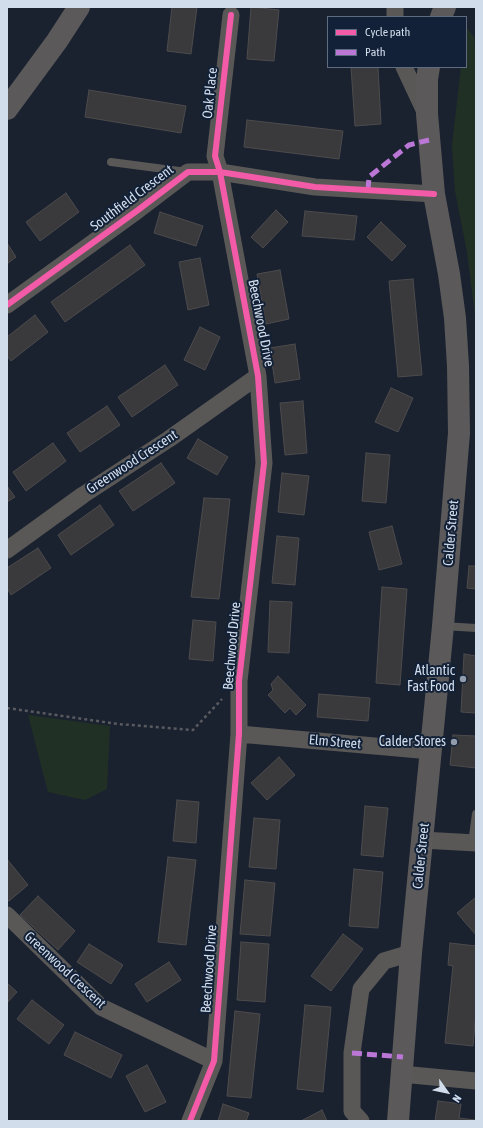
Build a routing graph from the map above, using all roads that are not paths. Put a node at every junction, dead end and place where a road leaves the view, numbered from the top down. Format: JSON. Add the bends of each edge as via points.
{"nodes":[{"id":1,"x":78,"y":8,"type":"edge"},
{"id":2,"x":230,"y":15,"type":"dead end"},
{"id":3,"x":404,"y":68,"type":"edge"},
{"id":4,"x":430,"y":68,"type":"edge"},
{"id":5,"x":7,"y":109,"type":"edge"},
{"id":6,"x":426,"y":114,"type":"junction"},
{"id":7,"x":111,"y":162,"type":"dead end"},
{"id":8,"x":188,"y":172,"type":"junction"},
{"id":9,"x":220,"y":172,"type":"junction"},
{"id":10,"x":434,"y":194,"type":"junction"},
{"id":11,"x":7,"y":305,"type":"edge"},
{"id":12,"x":258,"y":376,"type":"junction"},
{"id":13,"x":7,"y":550,"type":"edge"},
{"id":14,"x":443,"y":626,"type":"junction"},
{"id":15,"x":476,"y":628,"type":"edge"},
{"id":16,"x":239,"y":734,"type":"junction"},
{"id":17,"x":431,"y":751,"type":"junction"},
{"id":18,"x":476,"y":814,"type":"edge"},
{"id":19,"x":422,"y":840,"type":"junction"},
{"id":20,"x":474,"y":843,"type":"edge"},
{"id":21,"x":7,"y":915,"type":"edge"},
{"id":22,"x":411,"y":953,"type":"junction"},
{"id":23,"x":214,"y":1061,"type":"junction"},
{"id":24,"x":401,"y":1074,"type":"junction"},
{"id":25,"x":476,"y":1081,"type":"edge"},
{"id":26,"x":190,"y":1121,"type":"edge"},
{"id":27,"x":361,"y":1121,"type":"edge"},
{"id":28,"x":398,"y":1121,"type":"edge"}],
"edges":[{"from":1,"to":5,"type":"main road","via":[[57,42]]},
{"from":2,"to":9,"type":"street","name":"Oak Place","via":[[215,156]]},
{"from":3,"to":6,"type":"street","name":"Calder Street"},
{"from":4,"to":6,"type":"main road","name":"Calder Street"},
{"from":6,"to":10,"type":"main road","name":"Calder Street"},
{"from":7,"to":8,"type":"lane"},
{"from":8,"to":9,"type":"street","name":"Southfield Crescent"},
{"from":8,"to":11,"type":"street","name":"Southfield Crescent"},
{"from":9,"to":10,"type":"street","name":"Southfield Crescent","via":[[314,187]]},
{"from":9,"to":12,"type":"street","name":"Beechwood Drive"},
{"from":10,"to":14,"type":"main road","name":"Calder Street","via":[[450,281],[458,366],[459,434]]},
{"from":12,"to":13,"type":"street","name":"Greenwood Crescent"},
{"from":12,"to":16,"type":"street","name":"Beechwood Drive","via":[[264,463],[239,681]]},
{"from":14,"to":15,"type":"lane"},
{"from":14,"to":17,"type":"main road","name":"Calder Street"},
{"from":16,"to":17,"type":"street","name":"Elm Street"},
{"from":16,"to":23,"type":"street","name":"Beechwood Drive"},
{"from":17,"to":19,"type":"main road","name":"Calder Street"},
{"from":18,"to":20,"type":"lane"},
{"from":19,"to":20,"type":"street"},
{"from":19,"to":22,"type":"main road","name":"Calder Street"},
{"from":21,"to":23,"type":"street","name":"Greenwood Crescent","via":[[101,1007]]},
{"from":22,"to":24,"type":"main road","name":"Calder Street"},
{"from":22,"to":27,"type":"street","via":[[384,961],[361,989],[352,1052],[352,1111]]},
{"from":23,"to":26,"type":"street","name":"Beechwood Drive"},
{"from":24,"to":25,"type":"street"},
{"from":24,"to":28,"type":"main road","name":"Calder Street"}]}
